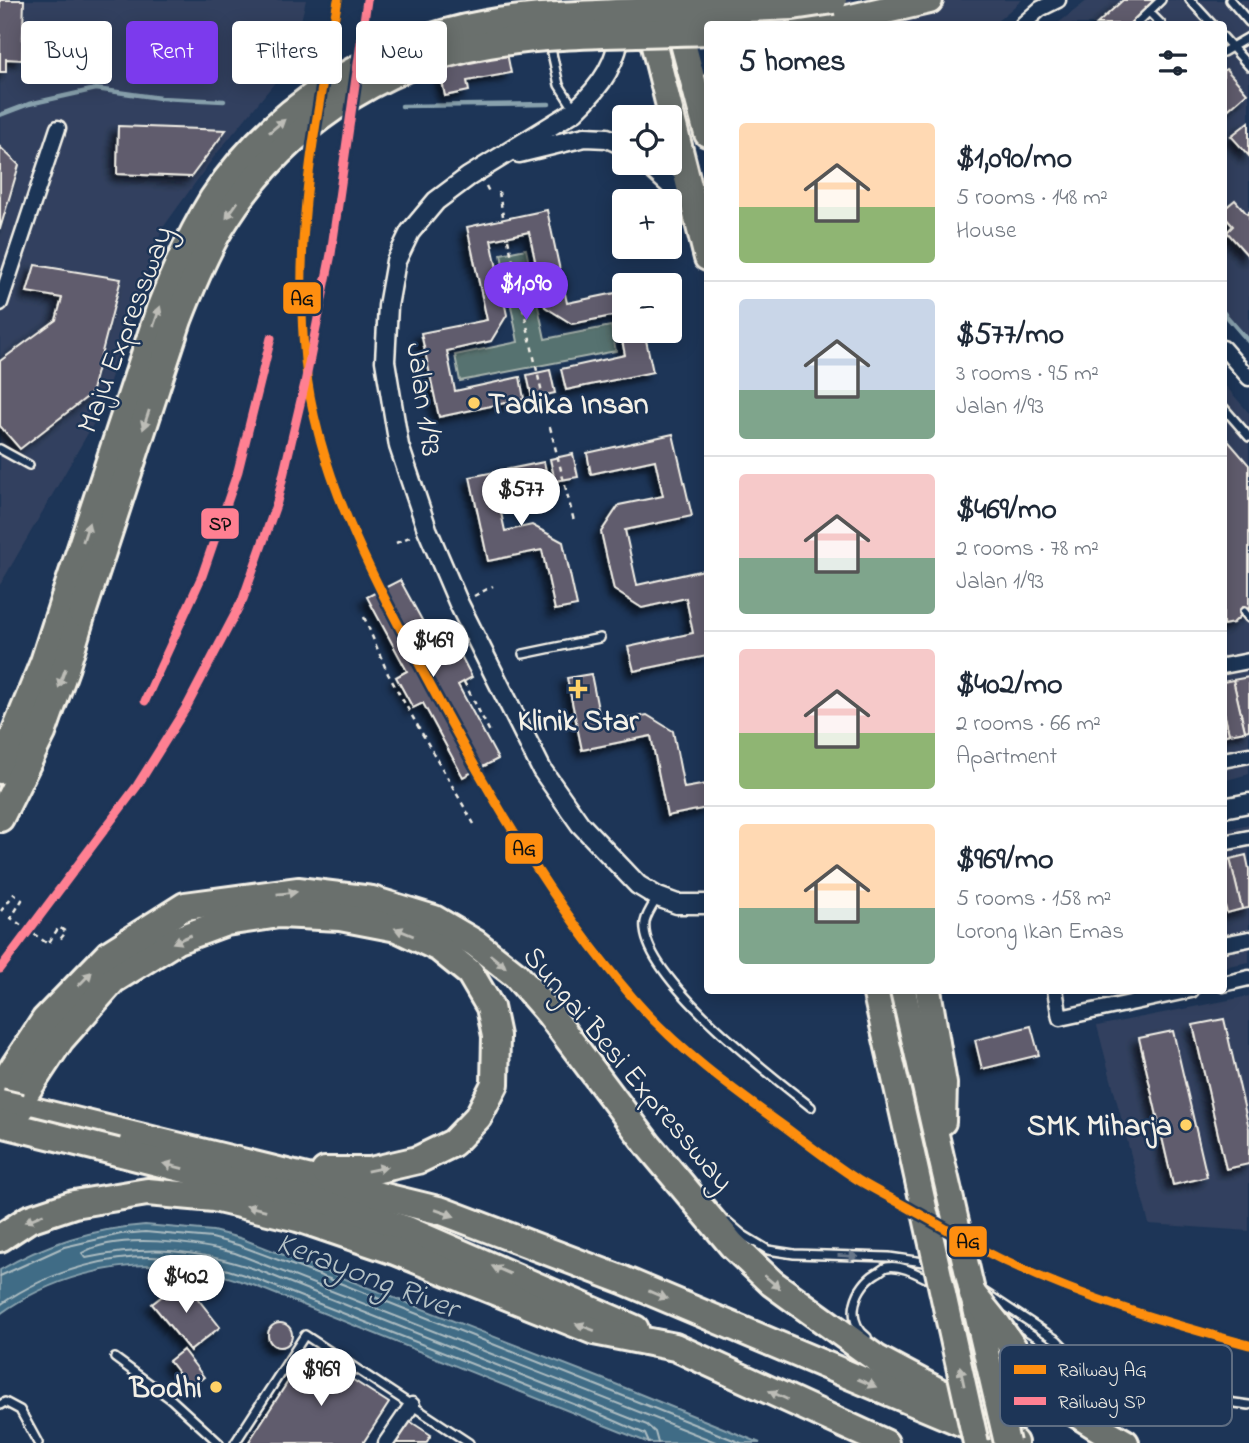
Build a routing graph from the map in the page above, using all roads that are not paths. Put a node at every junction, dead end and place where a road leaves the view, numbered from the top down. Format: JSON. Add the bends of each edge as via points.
{"nodes":[{"id":1,"x":625,"y":0,"type":"edge"},
{"id":2,"x":643,"y":0,"type":"edge"},
{"id":3,"x":672,"y":0,"type":"edge"},
{"id":4,"x":688,"y":0,"type":"edge"},
{"id":5,"x":834,"y":0,"type":"edge"},
{"id":6,"x":929,"y":0,"type":"edge"},
{"id":7,"x":1161,"y":0,"type":"edge"},
{"id":8,"x":1190,"y":0,"type":"edge"},
{"id":9,"x":1230,"y":0,"type":"edge"},
{"id":10,"x":1057,"y":1,"type":"edge"},
{"id":11,"x":543,"y":12,"type":"dead end"},
{"id":12,"x":1149,"y":12,"type":"junction"},
{"id":13,"x":1041,"y":17,"type":"edge"},
{"id":14,"x":829,"y":21,"type":"edge"},
{"id":15,"x":1139,"y":21,"type":"edge"},
{"id":16,"x":1158,"y":21,"type":"edge"},
{"id":17,"x":1209,"y":21,"type":"edge"},
{"id":18,"x":1249,"y":22,"type":"edge"},
{"id":19,"x":704,"y":31,"type":"edge"},
{"id":20,"x":1249,"y":37,"type":"edge"},
{"id":21,"x":1227,"y":42,"type":"edge"},
{"id":22,"x":1231,"y":46,"type":"junction"},
{"id":23,"x":1227,"y":49,"type":"edge"},
{"id":24,"x":704,"y":57,"type":"edge"},
{"id":25,"x":1249,"y":66,"type":"edge"},
{"id":26,"x":575,"y":111,"type":"junction"},
{"id":27,"x":704,"y":123,"type":"edge"},
{"id":28,"x":58,"y":128,"type":"dead end"},
{"id":29,"x":612,"y":140,"type":"edge"},
{"id":30,"x":493,"y":161,"type":"junction"},
{"id":31,"x":659,"y":175,"type":"edge"},
{"id":32,"x":696,"y":209,"type":"junction"},
{"id":33,"x":704,"y":245,"type":"edge"},
{"id":34,"x":0,"y":303,"type":"edge"},
{"id":35,"x":1227,"y":353,"type":"edge"},
{"id":36,"x":1249,"y":378,"type":"edge"},
{"id":37,"x":1227,"y":412,"type":"edge"},
{"id":38,"x":1249,"y":437,"type":"edge"},
{"id":39,"x":0,"y":449,"type":"edge"},
{"id":40,"x":29,"y":466,"type":"dead end"},
{"id":41,"x":73,"y":605,"type":"junction"},
{"id":42,"x":600,"y":638,"type":"dead end"},
{"id":43,"x":523,"y":653,"type":"dead end"},
{"id":44,"x":1249,"y":661,"type":"edge"},
{"id":45,"x":1227,"y":665,"type":"edge"},
{"id":46,"x":1249,"y":755,"type":"edge"},
{"id":47,"x":1227,"y":759,"type":"edge"},
{"id":48,"x":0,"y":770,"type":"edge"},
{"id":49,"x":1249,"y":803,"type":"edge"},
{"id":50,"x":1227,"y":807,"type":"edge"},
{"id":51,"x":0,"y":818,"type":"edge"},
{"id":52,"x":1249,"y":838,"type":"edge"},
{"id":53,"x":1227,"y":843,"type":"edge"},
{"id":54,"x":658,"y":897,"type":"junction"},
{"id":55,"x":704,"y":904,"type":"edge"},
{"id":56,"x":1249,"y":939,"type":"edge"},
{"id":57,"x":1227,"y":943,"type":"edge"},
{"id":58,"x":1249,"y":978,"type":"edge"},
{"id":59,"x":1227,"y":983,"type":"edge"},
{"id":60,"x":876,"y":994,"type":"edge"},
{"id":61,"x":904,"y":994,"type":"edge"},
{"id":62,"x":929,"y":994,"type":"edge"},
{"id":63,"x":1056,"y":994,"type":"edge"},
{"id":64,"x":1172,"y":994,"type":"edge"},
{"id":65,"x":0,"y":1088,"type":"edge"},
{"id":66,"x":0,"y":1103,"type":"edge"},
{"id":67,"x":811,"y":1107,"type":"dead end"},
{"id":68,"x":0,"y":1123,"type":"edge"},
{"id":69,"x":0,"y":1132,"type":"edge"},
{"id":70,"x":121,"y":1143,"type":"junction"},
{"id":71,"x":649,"y":1146,"type":"junction"},
{"id":72,"x":943,"y":1161,"type":"junction"},
{"id":73,"x":285,"y":1171,"type":"junction"},
{"id":74,"x":707,"y":1201,"type":"dead end"},
{"id":75,"x":725,"y":1218,"type":"dead end"},
{"id":76,"x":0,"y":1238,"type":"edge"},
{"id":77,"x":943,"y":1269,"type":"dead end"},
{"id":78,"x":954,"y":1275,"type":"dead end"},
{"id":79,"x":962,"y":1295,"type":"junction"},
{"id":80,"x":870,"y":1340,"type":"dead end"},
{"id":81,"x":1011,"y":1345,"type":"edge"},
{"id":82,"x":1032,"y":1345,"type":"edge"},
{"id":83,"x":1059,"y":1345,"type":"edge"},
{"id":84,"x":675,"y":1347,"type":"junction"},
{"id":85,"x":891,"y":1355,"type":"dead end"},
{"id":86,"x":116,"y":1358,"type":"dead end"},
{"id":87,"x":941,"y":1394,"type":"junction"},
{"id":88,"x":0,"y":1405,"type":"edge"},
{"id":89,"x":412,"y":1405,"type":"junction"},
{"id":90,"x":1097,"y":1426,"type":"edge"},
{"id":91,"x":1114,"y":1437,"type":"edge"},
{"id":92,"x":989,"y":1439,"type":"edge"},
{"id":93,"x":38,"y":1443,"type":"edge"},
{"id":94,"x":219,"y":1443,"type":"edge"},
{"id":95,"x":235,"y":1443,"type":"edge"},
{"id":96,"x":386,"y":1443,"type":"edge"},
{"id":97,"x":469,"y":1443,"type":"edge"},
{"id":98,"x":885,"y":1443,"type":"edge"},
{"id":99,"x":1014,"y":1443,"type":"edge"}],
"edges":[{"from":1,"to":26,"type":"street","name":"Jalan 1/93","via":[[619,46],[607,75]]},
{"from":2,"to":32,"type":"highway"},
{"from":3,"to":27,"type":"highway"},
{"from":4,"to":24,"type":"street"},
{"from":41,"to":5,"type":"highway","name":"Maju Expressway","one_way":true,"bridge":true,"via":[[173,274],[238,165],[291,114],[385,54],[456,30],[526,18],[793,6]]},
{"from":6,"to":14,"type":"highway"},
{"from":7,"to":12,"type":"lane"},
{"from":8,"to":17,"type":"lane"},
{"from":9,"to":18,"type":"lane"},
{"from":10,"to":13,"type":"street"},
{"from":11,"to":26,"type":"lane","via":[[559,85]]},
{"from":12,"to":15,"type":"lane"},
{"from":12,"to":16,"type":"lane"},
{"from":19,"to":41,"type":"highway","name":"Maju Expressway","one_way":true,"bridge":true,"via":[[488,44],[405,67],[322,114],[271,161],[226,218],[193,283]]},
{"from":20,"to":22,"type":"lane"},
{"from":21,"to":22,"type":"lane"},
{"from":22,"to":23,"type":"lane"},
{"from":22,"to":25,"type":"lane"},
{"from":26,"to":30,"type":"street","name":"Jalan 1/93"},
{"from":28,"to":34,"type":"street"},
{"from":29,"to":30,"type":"street","name":"Jalan 1/93","via":[[585,137]]},
{"from":30,"to":54,"type":"street","name":"Jalan 1/93","via":[[436,201],[410,232],[396,261],[385,361],[399,446],[426,528],[459,604],[542,770],[580,824],[638,885]]},
{"from":31,"to":32,"type":"street"},
{"from":32,"to":33,"type":"highway"},
{"from":35,"to":36,"type":"street"},
{"from":37,"to":38,"type":"lane"},
{"from":39,"to":40,"type":"lane"},
{"from":41,"to":48,"type":"highway","name":"Maju Expressway"},
{"from":41,"to":51,"type":"highway","name":"Maju Expressway","one_way":true,"via":[[66,666],[41,733]]},
{"from":42,"to":43,"type":"lane"},
{"from":44,"to":45,"type":"street"},
{"from":46,"to":47,"type":"street"},
{"from":49,"to":50,"type":"street"},
{"from":52,"to":53,"type":"street"},
{"from":54,"to":55,"type":"street","name":"Jalan 1/93","via":[[677,904]]},
{"from":54,"to":67,"type":"lane","via":[[645,922],[648,944],[664,973],[747,1056]]},
{"from":56,"to":57,"type":"street"},
{"from":58,"to":59,"type":"street"},
{"from":92,"to":60,"type":"highway","one_way":true,"bridge":true,"via":[[909,1140]]},
{"from":61,"to":72,"type":"highway"},
{"from":62,"to":72,"type":"highway","via":[[944,1084]]},
{"from":63,"to":64,"type":"street","via":[[1060,1018]]},
{"from":65,"to":71,"type":"highway","name":"Sungai Besi Expressway","one_way":true,"via":[[45,1020],[109,954],[185,906],[298,891],[372,900],[434,919],[475,943],[516,975],[549,1013]]},
{"from":66,"to":70,"type":"highway","bridge":true},
{"from":68,"to":70,"type":"highway","bridge":true},
{"from":73,"to":69,"type":"highway","one_way":true,"via":[[370,1171],[418,1160],[453,1143],[478,1117],[495,1084],[496,1036],[489,1007],[470,973],[439,948],[397,928],[340,917],[279,914],[226,922],[177,940],[113,980],[60,1040]]},
{"from":70,"to":73,"type":"highway"},
{"from":84,"to":70,"type":"highway","one_way":true,"via":[[407,1230]]},
{"from":71,"to":74,"type":"lane"},
{"from":71,"to":87,"type":"highway","name":"Sungai Besi Expressway","one_way":true,"via":[[732,1245],[772,1283],[877,1359]]},
{"from":72,"to":79,"type":"highway","bridge":true},
{"from":73,"to":92,"type":"highway","one_way":true,"via":[[442,1211],[622,1280]]},
{"from":75,"to":77,"type":"lane","one_way":true,"via":[[743,1236],[768,1250],[889,1257]]},
{"from":84,"to":76,"type":"highway","one_way":true,"via":[[594,1331],[395,1251],[298,1218],[214,1198],[147,1192],[74,1204],[29,1219]]},
{"from":78,"to":83,"type":"lane","via":[[990,1294]]},
{"from":79,"to":80,"type":"lane","via":[[906,1270],[887,1267],[867,1278],[854,1305],[860,1332]]},
{"from":79,"to":81,"type":"highway","bridge":true,"via":[[998,1326]]},
{"from":79,"to":82,"type":"lane"},
{"from":79,"to":92,"type":"highway","bridge":true},
{"from":98,"to":84,"type":"highway","one_way":true},
{"from":85,"to":87,"type":"lane"},
{"from":86,"to":94,"type":"lane"},
{"from":87,"to":92,"type":"highway","name":"Sungai Besi Expressway"},
{"from":88,"to":93,"type":"lane","via":[[5,1402],[20,1410]]},
{"from":89,"to":95,"type":"lane","via":[[305,1335]]},
{"from":89,"to":96,"type":"street"},
{"from":89,"to":97,"type":"lane"},
{"from":90,"to":91,"type":"highway","bridge":true},
{"from":92,"to":99,"type":"highway","name":"Sungai Besi Expressway"}]}
